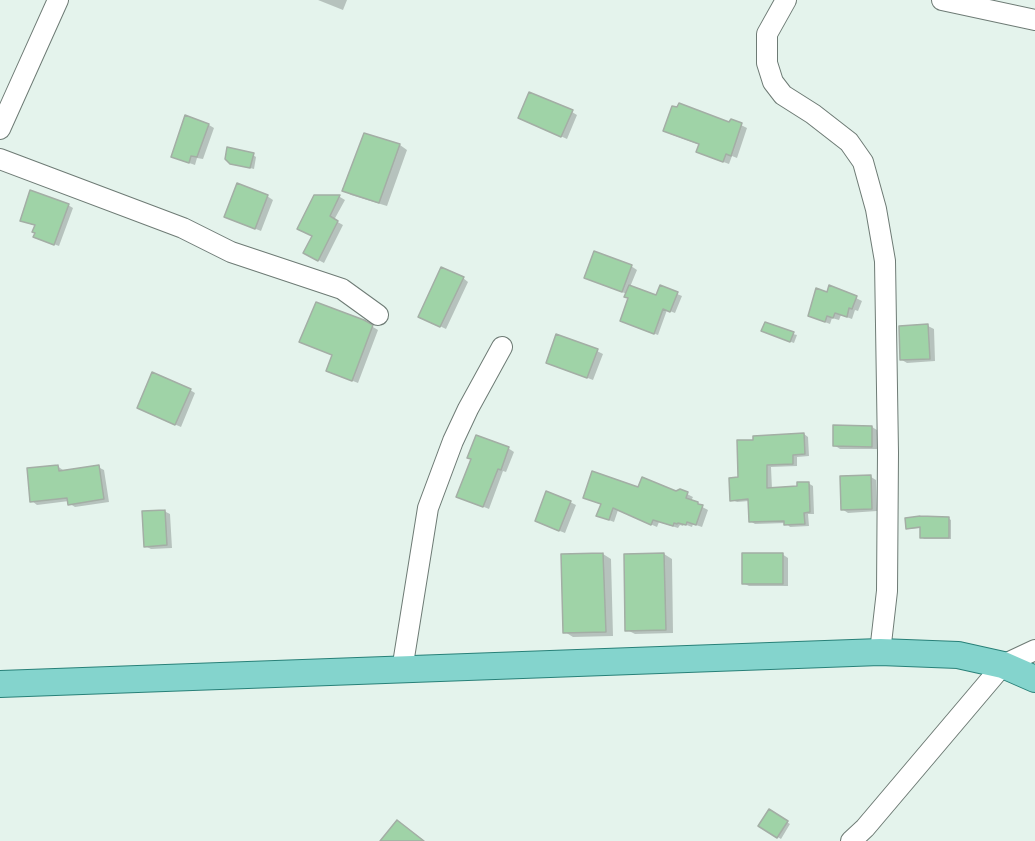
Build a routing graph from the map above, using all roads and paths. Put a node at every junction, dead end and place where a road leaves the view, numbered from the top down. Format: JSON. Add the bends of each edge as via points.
{"nodes":[{"id":1,"x":58,"y":0,"type":"edge"},
{"id":2,"x":786,"y":0,"type":"edge"},
{"id":3,"x":942,"y":0,"type":"edge"},
{"id":4,"x":1035,"y":14,"type":"edge"},
{"id":5,"x":1035,"y":20,"type":"edge"},
{"id":6,"x":0,"y":129,"type":"edge"},
{"id":7,"x":0,"y":159,"type":"edge"},
{"id":8,"x":378,"y":315,"type":"dead end"},
{"id":9,"x":502,"y":347,"type":"dead end"},
{"id":10,"x":1035,"y":650,"type":"edge"},
{"id":11,"x":880,"y":652,"type":"junction"},
{"id":12,"x":1003,"y":665,"type":"junction"},
{"id":13,"x":402,"y":670,"type":"junction"},
{"id":14,"x":1035,"y":679,"type":"edge"},
{"id":15,"x":0,"y":684,"type":"edge"},
{"id":16,"x":851,"y":841,"type":"edge"}],
"edges":[{"from":1,"to":6,"type":"street"},
{"from":2,"to":11,"type":"street","via":[[767,34],[767,63],[773,82],[783,95],[849,142],[863,162],[885,261],[887,591]]},
{"from":3,"to":5,"type":"street"},
{"from":4,"to":5,"type":"street"},
{"from":7,"to":8,"type":"street","via":[[183,228],[231,252],[342,290]]},
{"from":9,"to":13,"type":"street","via":[[453,441],[428,508]]},
{"from":10,"to":12,"type":"street"},
{"from":11,"to":12,"type":"main road","via":[[958,656]]},
{"from":11,"to":13,"type":"main road"},
{"from":12,"to":14,"type":"main road"},
{"from":12,"to":16,"type":"street"},
{"from":13,"to":15,"type":"main road"}]}
